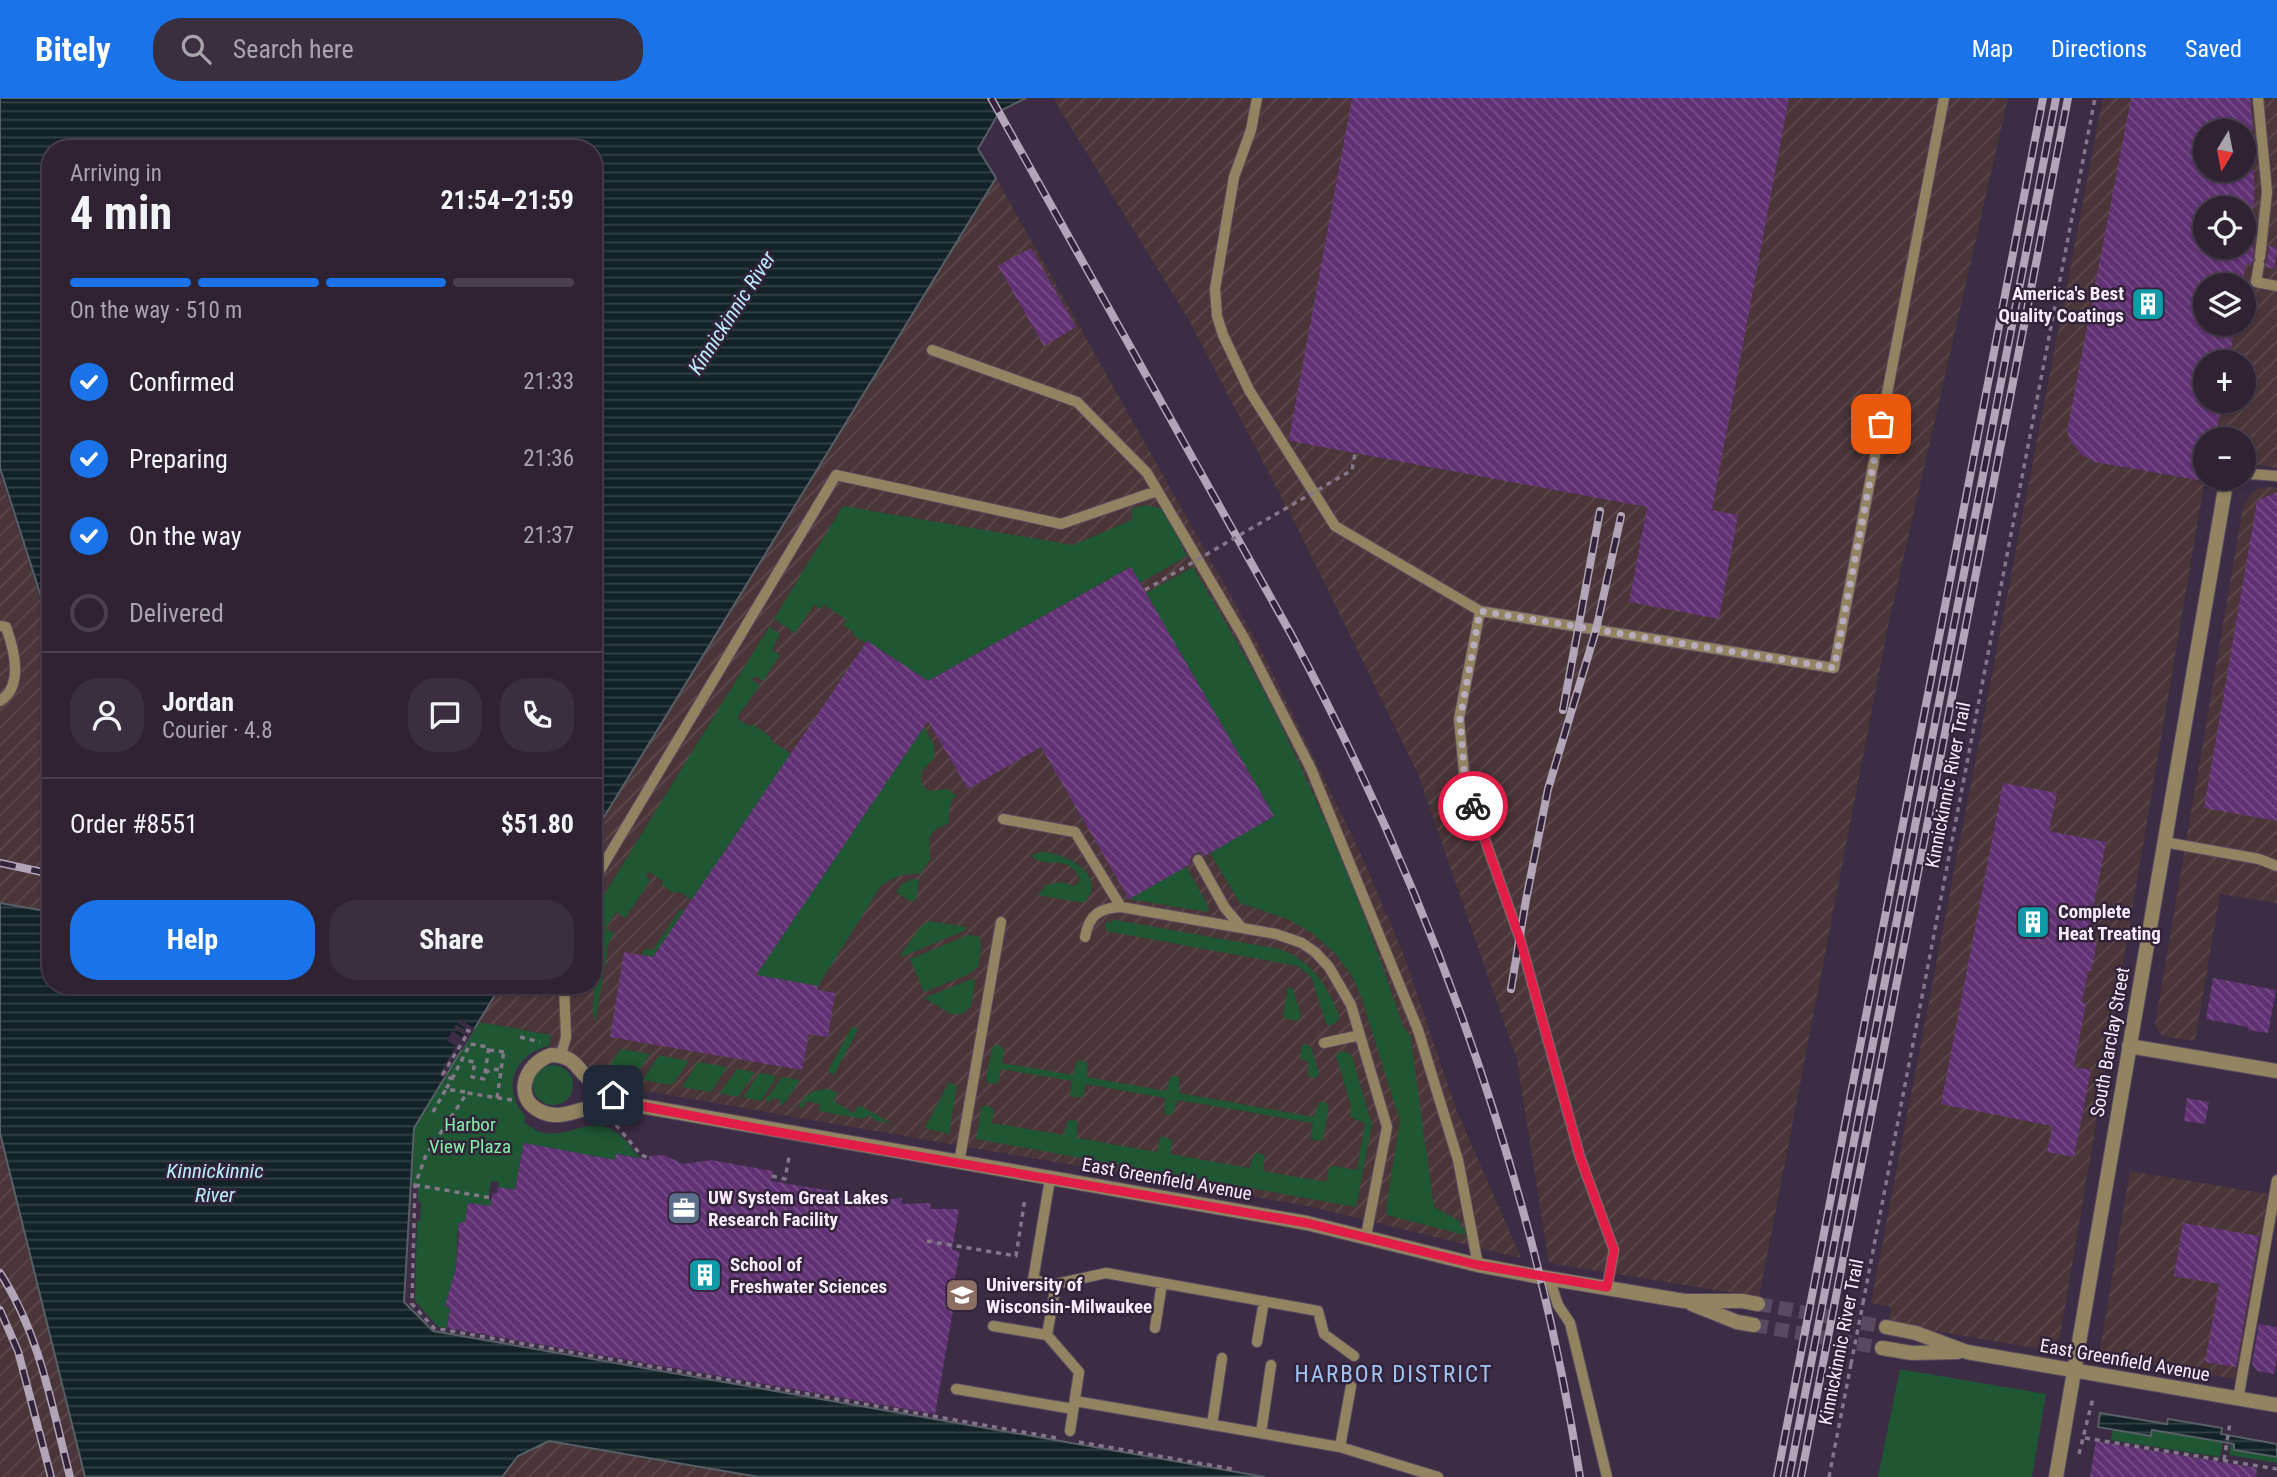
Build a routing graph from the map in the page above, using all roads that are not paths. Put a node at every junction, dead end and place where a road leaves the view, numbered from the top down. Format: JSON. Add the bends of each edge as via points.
{"nodes":[{"id":1,"x":1257,"y":98,"type":"edge"},
{"id":2,"x":1944,"y":98,"type":"edge"},
{"id":3,"x":2258,"y":98,"type":"edge"},
{"id":4,"x":2277,"y":286,"type":"edge"},
{"id":5,"x":932,"y":350,"type":"dead end"},
{"id":6,"x":2256,"y":474,"type":"edge"},
{"id":7,"x":2277,"y":476,"type":"edge"},
{"id":8,"x":2225,"y":490,"type":"edge"},
{"id":9,"x":1157,"y":491,"type":"junction"},
{"id":10,"x":1480,"y":611,"type":"junction"},
{"id":11,"x":0,"y":626,"type":"edge"},
{"id":12,"x":0,"y":701,"type":"edge"},
{"id":13,"x":1003,"y":819,"type":"dead end"},
{"id":14,"x":2164,"y":842,"type":"junction"},
{"id":15,"x":1198,"y":860,"type":"dead end"},
{"id":16,"x":2277,"y":866,"type":"edge"},
{"id":17,"x":602,"y":867,"type":"edge"},
{"id":18,"x":1121,"y":907,"type":"junction"},
{"id":19,"x":1001,"y":922,"type":"dead end"},
{"id":20,"x":1242,"y":928,"type":"junction"},
{"id":21,"x":1085,"y":937,"type":"dead end"},
{"id":22,"x":564,"y":994,"type":"edge"},
{"id":23,"x":1360,"y":1035,"type":"junction"},
{"id":24,"x":1324,"y":1043,"type":"dead end"},
{"id":25,"x":2129,"y":1046,"type":"junction"},
{"id":26,"x":561,"y":1055,"type":"junction"},
{"id":27,"x":2277,"y":1071,"type":"edge"},
{"id":28,"x":641,"y":1106,"type":"junction"},
{"id":29,"x":959,"y":1163,"type":"junction"},
{"id":30,"x":1050,"y":1179,"type":"junction"},
{"id":31,"x":2277,"y":1180,"type":"edge"},
{"id":32,"x":1366,"y":1236,"type":"junction"},
{"id":33,"x":1478,"y":1265,"type":"junction"},
{"id":34,"x":1549,"y":1278,"type":"junction"},
{"id":35,"x":1162,"y":1283,"type":"junction"},
{"id":36,"x":1056,"y":1284,"type":"junction"},
{"id":37,"x":1607,"y":1287,"type":"junction"},
{"id":38,"x":1264,"y":1301,"type":"junction"},
{"id":39,"x":1684,"y":1301,"type":"junction"},
{"id":40,"x":1758,"y":1304,"type":"tunnel mouth"},
{"id":41,"x":1754,"y":1325,"type":"tunnel mouth"},
{"id":42,"x":993,"y":1326,"type":"dead end"},
{"id":43,"x":1886,"y":1327,"type":"tunnel mouth"},
{"id":44,"x":1155,"y":1328,"type":"dead end"},
{"id":45,"x":1047,"y":1335,"type":"junction"},
{"id":46,"x":1257,"y":1342,"type":"dead end"},
{"id":47,"x":1882,"y":1348,"type":"tunnel mouth"},
{"id":48,"x":1967,"y":1352,"type":"junction"},
{"id":49,"x":1354,"y":1356,"type":"dead end"},
{"id":50,"x":1222,"y":1358,"type":"dead end"},
{"id":51,"x":1271,"y":1365,"type":"dead end"},
{"id":52,"x":2075,"y":1371,"type":"junction"},
{"id":53,"x":1351,"y":1386,"type":"dead end"},
{"id":54,"x":956,"y":1389,"type":"dead end"},
{"id":55,"x":2238,"y":1399,"type":"junction"},
{"id":56,"x":1074,"y":1405,"type":"junction"},
{"id":57,"x":2277,"y":1405,"type":"edge"},
{"id":58,"x":1212,"y":1425,"type":"junction"},
{"id":59,"x":1070,"y":1431,"type":"dead end"},
{"id":60,"x":1261,"y":1433,"type":"junction"},
{"id":61,"x":1340,"y":1447,"type":"junction"},
{"id":62,"x":1438,"y":1477,"type":"edge"},
{"id":63,"x":1607,"y":1477,"type":"edge"},
{"id":64,"x":2056,"y":1477,"type":"edge"}],
"edges":[{"from":1,"to":10,"type":"lane","via":[[1234,177],[1214,289],[1234,362],[1335,526]]},
{"from":2,"to":10,"type":"lane","via":[[1834,668]]},
{"from":3,"to":4,"type":"lane","via":[[2267,192],[2256,282]]},
{"from":5,"to":9,"type":"lane","via":[[1077,402],[1147,473]]},
{"from":6,"to":7,"type":"lane"},
{"from":8,"to":14,"type":"street","name":"South Barclay Street"},
{"from":9,"to":17,"type":"lane","via":[[1062,524],[836,475]]},
{"from":9,"to":33,"type":"lane","via":[[1244,638],[1311,769],[1419,1030],[1458,1160]]},
{"from":10,"to":37,"type":"lane","via":[[1460,719],[1465,783],[1520,939],[1580,1157],[1614,1250]]},
{"from":11,"to":12,"type":"lane","via":[[6,627],[15,652],[14,685]]},
{"from":13,"to":18,"type":"lane","via":[[1075,832]]},
{"from":14,"to":16,"type":"lane"},
{"from":14,"to":25,"type":"street","name":"South Barclay Street"},
{"from":15,"to":20,"type":"lane"},
{"from":18,"to":20,"type":"lane"},
{"from":18,"to":21,"type":"lane","via":[[1095,913],[1087,923]]},
{"from":19,"to":29,"type":"lane"},
{"from":20,"to":23,"type":"lane","via":[[1276,934],[1315,952],[1340,983]]},
{"from":22,"to":26,"type":"lane","via":[[566,1037]]},
{"from":23,"to":24,"type":"lane"},
{"from":23,"to":32,"type":"lane","via":[[1387,1128]]},
{"from":25,"to":27,"type":"street"},
{"from":25,"to":52,"type":"street","name":"South Barclay Street"},
{"from":26,"to":28,"type":"street","name":"East Greenfield Avenue","via":[[604,1090]]},
{"from":26,"to":28,"type":"street","name":"East Greenfield Avenue","via":[[532,1065],[525,1082],[535,1108],[563,1116],[593,1107]]},
{"from":28,"to":29,"type":"street","name":"East Greenfield Avenue"},
{"from":29,"to":30,"type":"street","name":"East Greenfield Avenue"},
{"from":30,"to":32,"type":"street","name":"East Greenfield Avenue"},
{"from":30,"to":36,"type":"lane","via":[[1033,1280]]},
{"from":31,"to":55,"type":"lane"},
{"from":32,"to":33,"type":"street","name":"East Greenfield Avenue"},
{"from":33,"to":34,"type":"street","name":"East Greenfield Avenue"},
{"from":34,"to":37,"type":"street","name":"East Greenfield Avenue"},
{"from":34,"to":63,"type":"lane","via":[[1570,1323]]},
{"from":35,"to":36,"type":"lane","via":[[1106,1273]]},
{"from":35,"to":38,"type":"lane"},
{"from":35,"to":44,"type":"lane"},
{"from":36,"to":45,"type":"lane"},
{"from":37,"to":39,"type":"street","name":"East Greenfield Avenue"},
{"from":38,"to":46,"type":"lane"},
{"from":38,"to":49,"type":"lane","via":[[1318,1311],[1324,1334]]},
{"from":39,"to":40,"type":"street","name":"East Greenfield Avenue"},
{"from":39,"to":41,"type":"street","name":"East Greenfield Avenue"},
{"from":42,"to":45,"type":"lane"},
{"from":43,"to":48,"type":"street","name":"East Greenfield Avenue"},
{"from":45,"to":56,"type":"lane","via":[[1079,1372]]},
{"from":47,"to":48,"type":"street","name":"East Greenfield Avenue","via":[[1912,1353]]},
{"from":48,"to":52,"type":"street","name":"East Greenfield Avenue"},
{"from":50,"to":58,"type":"lane"},
{"from":51,"to":60,"type":"lane"},
{"from":52,"to":55,"type":"street","name":"East Greenfield Avenue"},
{"from":52,"to":64,"type":"street","name":"South Barclay Street"},
{"from":53,"to":61,"type":"lane"},
{"from":54,"to":56,"type":"lane"},
{"from":55,"to":57,"type":"street","name":"East Greenfield Avenue"},
{"from":56,"to":58,"type":"lane"},
{"from":56,"to":59,"type":"lane"},
{"from":58,"to":60,"type":"lane"},
{"from":60,"to":61,"type":"lane"},
{"from":61,"to":62,"type":"lane"}]}
